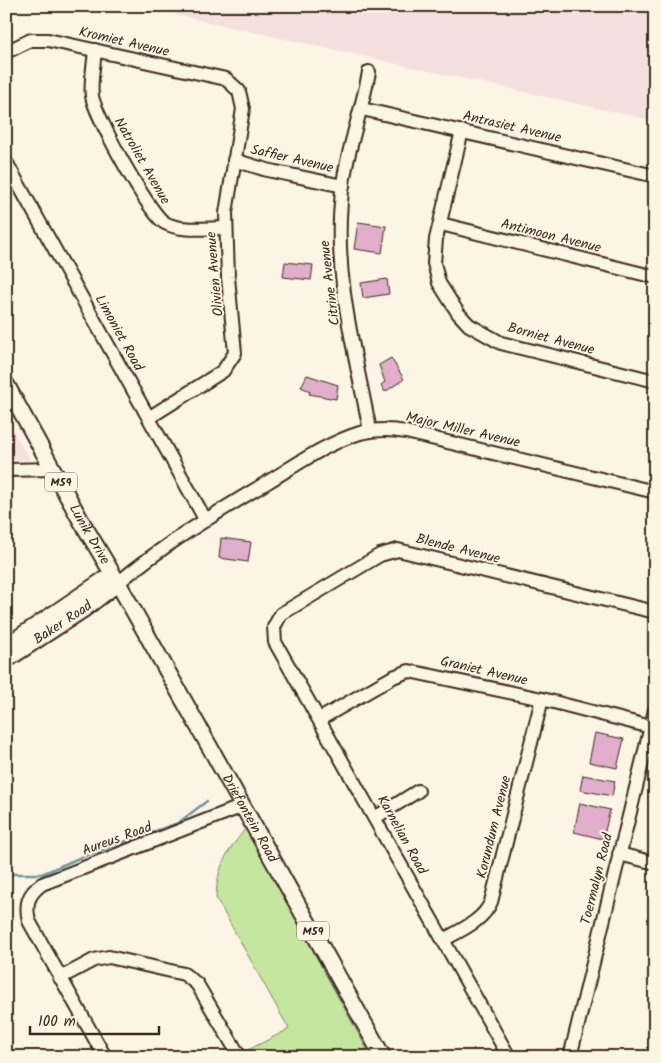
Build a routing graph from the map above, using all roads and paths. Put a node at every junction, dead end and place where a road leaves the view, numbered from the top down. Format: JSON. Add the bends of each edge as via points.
{"nodes":[{"id":1,"x":96,"y":50,"type":"junction"},
{"id":2,"x":6,"y":52,"type":"edge"},
{"id":3,"x":369,"y":72,"type":"dead end"},
{"id":4,"x":235,"y":86,"type":"joint"},
{"id":5,"x":362,"y":109,"type":"junction"},
{"id":6,"x":462,"y":131,"type":"junction"},
{"id":7,"x":234,"y":160,"type":"junction"},
{"id":8,"x":6,"y":162,"type":"edge"},
{"id":9,"x":655,"y":176,"type":"edge"},
{"id":10,"x":343,"y":186,"type":"junction"},
{"id":11,"x":440,"y":224,"type":"junction"},
{"id":12,"x":226,"y":228,"type":"junction"},
{"id":13,"x":655,"y":277,"type":"edge"},
{"id":14,"x":655,"y":381,"type":"edge"},
{"id":15,"x":6,"y":384,"type":"edge"},
{"id":16,"x":150,"y":417,"type":"junction"},
{"id":17,"x":370,"y":431,"type":"junction"},
{"id":18,"x":54,"y":469,"type":"junction"},
{"id":19,"x":6,"y":470,"type":"edge"},
{"id":20,"x":655,"y":492,"type":"edge"},
{"id":21,"x":205,"y":519,"type":"junction"},
{"id":22,"x":115,"y":579,"type":"junction"},
{"id":23,"x":92,"y":603,"type":"junction"},
{"id":24,"x":655,"y":612,"type":"edge"},
{"id":25,"x":134,"y":614,"type":"junction"},
{"id":26,"x":274,"y":627,"type":"joint"},
{"id":27,"x":42,"y":637,"type":"junction"},
{"id":28,"x":6,"y":646,"type":"edge"},
{"id":29,"x":6,"y":660,"type":"edge"},
{"id":30,"x":6,"y":670,"type":"edge"},
{"id":31,"x":542,"y":699,"type":"junction"},
{"id":32,"x":655,"y":710,"type":"edge"},
{"id":33,"x":320,"y":719,"type":"junction"},
{"id":34,"x":650,"y":727,"type":"junction"},
{"id":35,"x":418,"y":791,"type":"dead end"},
{"id":36,"x":243,"y":806,"type":"junction"},
{"id":37,"x":376,"y":817,"type":"junction"},
{"id":38,"x":619,"y":854,"type":"junction"},
{"id":39,"x":655,"y":863,"type":"edge"},
{"id":40,"x":443,"y":940,"type":"junction"},
{"id":41,"x":60,"y":978,"type":"junction"},
{"id":42,"x":104,"y":1057,"type":"edge"},
{"id":43,"x":240,"y":1057,"type":"edge"},
{"id":44,"x":383,"y":1057,"type":"edge"},
{"id":45,"x":510,"y":1057,"type":"edge"},
{"id":46,"x":570,"y":1057,"type":"edge"}],
"edges":[{"from":1,"to":2,"type":"street","name":"Kromiet Avenue","via":[[38,39]]},
{"from":1,"to":4,"type":"street","name":"Kromiet Avenue","via":[[226,79]]},
{"from":1,"to":12,"type":"street","name":"Natroliet Avenue","via":[[91,88],[94,104],[154,212],[166,223],[179,227]]},
{"from":3,"to":5,"type":"street","name":"Citrine Avenue"},
{"from":4,"to":7,"type":"street","name":"Olivien Avenue","via":[[241,95],[243,113]]},
{"from":5,"to":6,"type":"street","name":"Antrasiet Avenue"},
{"from":5,"to":10,"type":"street","name":"Citrine Avenue"},
{"from":6,"to":9,"type":"street","name":"Antrasiet Avenue"},
{"from":6,"to":11,"type":"street","name":"Borniet Avenue"},
{"from":7,"to":10,"type":"street","name":"Saffier Avenue"},
{"from":7,"to":12,"type":"street","name":"Olivien Avenue","via":[[227,194]]},
{"from":8,"to":16,"type":"street","name":"Limoniet Road"},
{"from":10,"to":17,"type":"street","name":"Citrine Avenue","via":[[339,255]]},
{"from":11,"to":13,"type":"street","name":"Antimoon Avenue"},
{"from":11,"to":14,"type":"street","name":"Borniet Avenue","via":[[434,251],[435,271],[444,294],[469,325],[516,348]]},
{"from":12,"to":16,"type":"street","name":"Olivien Avenue","via":[[235,353],[223,371]]},
{"from":15,"to":18,"type":"main road","name":"Lunik Drive","number":"M59"},
{"from":16,"to":21,"type":"street","name":"Limoniet Road"},
{"from":17,"to":20,"type":"street","name":"Major Miller Avenue","via":[[406,432]]},
{"from":17,"to":21,"type":"street","name":"Major Miller Avenue","via":[[336,443]]},
{"from":18,"to":19,"type":"street"},
{"from":18,"to":22,"type":"main road","name":"Lunik Drive","number":"M59"},
{"from":21,"to":22,"type":"street","name":"Major Miller Avenue"},
{"from":22,"to":23,"type":"main road","name":"Baker Road"},
{"from":22,"to":25,"type":"main road","name":"Driefontein Road","number":"M59"},
{"from":22,"to":28,"type":"main road","name":"Baker Road"},
{"from":23,"to":25,"type":"main road","via":[[113,602]]},
{"from":23,"to":27,"type":"main road","name":"Baker Road"},
{"from":24,"to":26,"type":"street","name":"Blende Avenue","via":[[398,550],[380,555],[282,614]]},
{"from":25,"to":36,"type":"main road","name":"Driefontein Road","number":"M59"},
{"from":26,"to":33,"type":"street","name":"Karnelian Road","via":[[275,642]]},
{"from":27,"to":29,"type":"main road","name":"Baker Road"},
{"from":27,"to":30,"type":"main road","via":[[30,654]]},
{"from":31,"to":33,"type":"street","name":"Graniet Avenue","via":[[409,671]]},
{"from":31,"to":34,"type":"street","name":"Graniet Avenue"},
{"from":31,"to":40,"type":"street","name":"Korundum Avenue","via":[[491,902],[479,918]]},
{"from":32,"to":34,"type":"street","name":"Toermalyn Road"},
{"from":33,"to":37,"type":"street","name":"Karnelian Road"},
{"from":34,"to":38,"type":"street","name":"Toermalyn Road"},
{"from":35,"to":37,"type":"street"},
{"from":36,"to":41,"type":"street","name":"Aureus Road","via":[[42,884],[31,893],[27,909],[29,921]]},
{"from":36,"to":44,"type":"main road","name":"Driefontein Road","number":"M59"},
{"from":37,"to":40,"type":"street","name":"Karnelian Road"},
{"from":38,"to":39,"type":"street"},
{"from":38,"to":46,"type":"street","name":"Toermalyn Road"},
{"from":40,"to":45,"type":"street","name":"Karnelian Road"},
{"from":41,"to":42,"type":"street"},
{"from":41,"to":43,"type":"street","via":[[94,960],[109,957],[184,974],[198,984]]}]}
